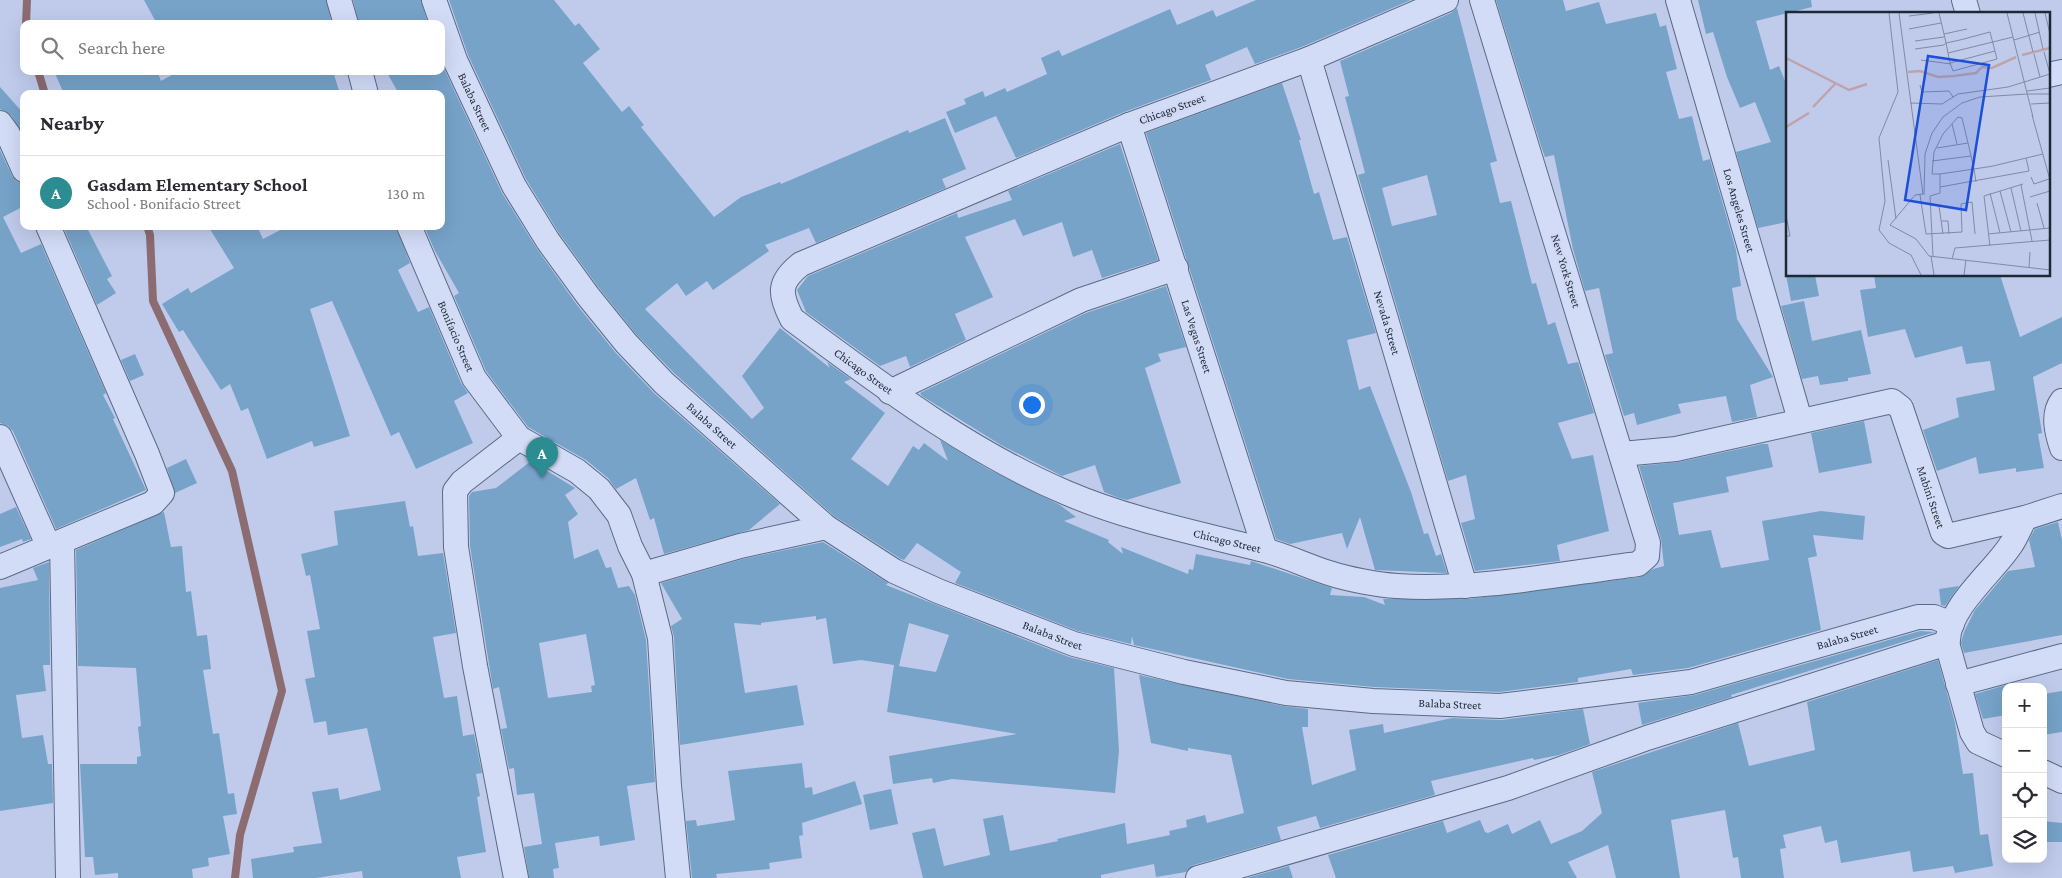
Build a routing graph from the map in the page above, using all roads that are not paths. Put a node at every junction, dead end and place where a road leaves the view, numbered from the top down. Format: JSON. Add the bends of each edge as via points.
{"nodes":[{"id":1,"x":339,"y":0,"type":"edge"},
{"id":2,"x":434,"y":0,"type":"edge"},
{"id":3,"x":1446,"y":0,"type":"edge"},
{"id":4,"x":1482,"y":0,"type":"edge"},
{"id":5,"x":1678,"y":0,"type":"edge"},
{"id":6,"x":345,"y":20,"type":"edge"},
{"id":7,"x":441,"y":20,"type":"edge"},
{"id":8,"x":445,"y":31,"type":"edge"},
{"id":9,"x":1309,"y":59,"type":"junction"},
{"id":10,"x":361,"y":75,"type":"edge"},
{"id":11,"x":365,"y":90,"type":"edge"},
{"id":12,"x":0,"y":123,"type":"edge"},
{"id":13,"x":1129,"y":125,"type":"junction"},
{"id":14,"x":20,"y":161,"type":"edge"},
{"id":15,"x":50,"y":230,"type":"edge"},
{"id":16,"x":410,"y":230,"type":"edge"},
{"id":17,"x":1176,"y":268,"type":"junction"},
{"id":18,"x":890,"y":392,"type":"junction"},
{"id":19,"x":2062,"y":401,"type":"edge"},
{"id":20,"x":1800,"y":420,"type":"junction"},
{"id":21,"x":0,"y":437,"type":"edge"},
{"id":22,"x":519,"y":438,"type":"junction"},
{"id":23,"x":2062,"y":448,"type":"edge"},
{"id":24,"x":1622,"y":454,"type":"junction"},
{"id":25,"x":2062,"y":506,"type":"edge"},
{"id":26,"x":2025,"y":518,"type":"junction"},
{"id":27,"x":826,"y":527,"type":"junction"},
{"id":28,"x":1648,"y":543,"type":"joint"},
{"id":29,"x":56,"y":545,"type":"junction"},
{"id":30,"x":1265,"y":550,"type":"junction"},
{"id":31,"x":0,"y":567,"type":"edge"},
{"id":32,"x":644,"y":574,"type":"junction"},
{"id":33,"x":1466,"y":586,"type":"junction"},
{"id":34,"x":1950,"y":633,"type":"junction"},
{"id":35,"x":2062,"y":656,"type":"edge"},
{"id":36,"x":1958,"y":684,"type":"junction"},
{"id":37,"x":2002,"y":753,"type":"edge"},
{"id":38,"x":2045,"y":773,"type":"edge"},
{"id":39,"x":2062,"y":781,"type":"edge"},
{"id":40,"x":68,"y":878,"type":"edge"},
{"id":41,"x":516,"y":878,"type":"edge"},
{"id":42,"x":678,"y":878,"type":"edge"},
{"id":43,"x":1198,"y":878,"type":"edge"}],
"edges":[{"from":1,"to":6,"type":"street"},
{"from":2,"to":7,"type":"street","name":"Balaba Street"},
{"from":3,"to":9,"type":"street","name":"Chicago Street"},
{"from":4,"to":24,"type":"street","name":"New York Street"},
{"from":5,"to":20,"type":"street","name":"Los Angeles Street"},
{"from":8,"to":27,"type":"street","name":"Balaba Street","via":[[455,60],[514,186],[588,296],[664,383]]},
{"from":9,"to":13,"type":"street","name":"Chicago Street"},
{"from":9,"to":33,"type":"street","name":"Nevada Street"},
{"from":10,"to":11,"type":"street"},
{"from":12,"to":14,"type":"street"},
{"from":13,"to":17,"type":"street","name":"Las Vegas Street"},
{"from":13,"to":18,"type":"street","name":"Chicago Street","via":[[801,264],[789,273],[782,288],[782,298],[792,319]]},
{"from":15,"to":29,"type":"street","via":[[148,454],[162,494],[153,503]]},
{"from":16,"to":22,"type":"street","name":"Bonifacio Street","via":[[474,378]]},
{"from":17,"to":18,"type":"street","via":[[1081,300]]},
{"from":17,"to":30,"type":"street","name":"Las Vegas Street"},
{"from":18,"to":30,"type":"street","name":"Chicago Street","via":[[1001,461],[1066,493],[1127,515]]},
{"from":19,"to":23,"type":"street","via":[[2058,407],[2056,429]]},
{"from":20,"to":24,"type":"street","via":[[1676,450]]},
{"from":20,"to":26,"type":"street","name":"Mabini Street","via":[[1892,401],[1901,408],[1943,533],[1948,536]]},
{"from":21,"to":29,"type":"street"},
{"from":22,"to":32,"type":"street","via":[[577,471],[599,489],[619,515]]},
{"from":22,"to":41,"type":"street","via":[[462,482],[455,491],[454,508],[456,548],[475,666]]},
{"from":24,"to":28,"type":"street","name":"New York Street"},
{"from":25,"to":26,"type":"street","name":"Mabini Street"},
{"from":26,"to":34,"type":"street","via":[[2010,546],[1967,597]]},
{"from":27,"to":32,"type":"street","via":[[740,546]]},
{"from":27,"to":34,"type":"street","name":"Balaba Street","via":[[894,571],[1021,625],[1074,644],[1184,672],[1286,693],[1373,701],[1500,706],[1691,682],[1918,617],[1934,617]]},
{"from":28,"to":33,"type":"street","name":"Chicago Street","via":[[1647,556],[1638,564]]},
{"from":29,"to":31,"type":"street"},
{"from":29,"to":40,"type":"street"},
{"from":30,"to":33,"type":"street","name":"Chicago Street","via":[[1330,574],[1386,584]]},
{"from":32,"to":42,"type":"street","via":[[660,638]]},
{"from":34,"to":36,"type":"street"},
{"from":34,"to":43,"type":"street","via":[[1508,788]]},
{"from":35,"to":36,"type":"street"},
{"from":36,"to":37,"type":"street","via":[[1978,742]]},
{"from":38,"to":39,"type":"street"}]}
